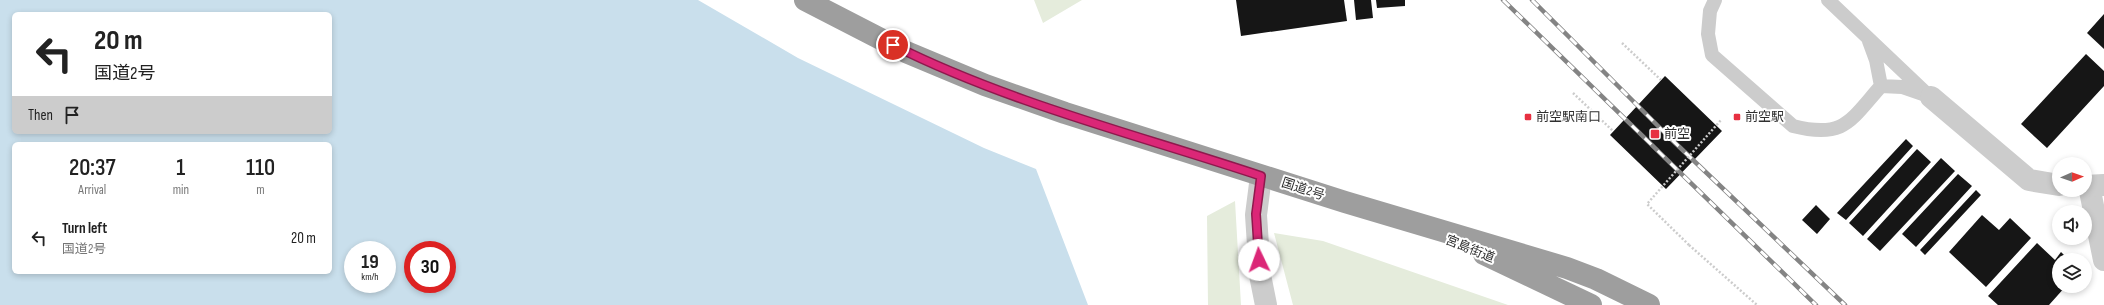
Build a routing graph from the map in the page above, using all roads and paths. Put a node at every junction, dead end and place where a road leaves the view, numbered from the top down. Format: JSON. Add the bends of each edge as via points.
{"nodes":[{"id":1,"x":805,"y":0,"type":"edge"},
{"id":2,"x":1715,"y":0,"type":"edge"},
{"id":3,"x":1828,"y":0,"type":"edge"},
{"id":4,"x":1867,"y":37,"type":"junction"},
{"id":5,"x":1622,"y":43,"type":"dead end"},
{"id":6,"x":1661,"y":80,"type":"dead end"},
{"id":7,"x":1881,"y":86,"type":"junction"},
{"id":8,"x":1573,"y":93,"type":"dead end"},
{"id":9,"x":1931,"y":97,"type":"junction"},
{"id":10,"x":1721,"y":120,"type":"dead end"},
{"id":11,"x":1613,"y":131,"type":"dead end"},
{"id":12,"x":1261,"y":176,"type":"junction"},
{"id":13,"x":2052,"y":184,"type":"edge"},
{"id":14,"x":2093,"y":186,"type":"edge"},
{"id":15,"x":1344,"y":202,"type":"junction"},
{"id":16,"x":2104,"y":260,"type":"edge"},
{"id":17,"x":1266,"y":305,"type":"edge"},
{"id":18,"x":1591,"y":305,"type":"edge"},
{"id":19,"x":1649,"y":305,"type":"edge"},
{"id":20,"x":1757,"y":305,"type":"edge"}],
"edges":[{"from":1,"to":12,"type":"highway","name":"国道2号","via":[[906,52],[985,85]]},
{"from":2,"to":7,"type":"lane","via":[[1710,11],[1708,34],[1712,55],[1793,126],[1810,130],[1829,130],[1847,124]]},
{"from":3,"to":4,"type":"lane"},
{"from":4,"to":7,"type":"lane","via":[[1876,60]]},
{"from":4,"to":9,"type":"lane"},
{"from":5,"to":6,"type":"path"},
{"from":7,"to":9,"type":"lane","via":[[1902,87]]},
{"from":8,"to":11,"type":"path"},
{"from":9,"to":13,"type":"street","via":[[2029,180]]},
{"from":10,"to":20,"type":"path","bridge":true,"via":[[1647,204]]},
{"from":12,"to":15,"type":"highway","name":"国道2号"},
{"from":12,"to":17,"type":"street","via":[[1256,214],[1260,275]]},
{"from":14,"to":16,"type":"street"},
{"from":15,"to":18,"type":"highway","name":"宮島街道","via":[[1420,228],[1494,258]]},
{"from":15,"to":19,"type":"highway","name":"国道2号","via":[[1567,268]]}]}
